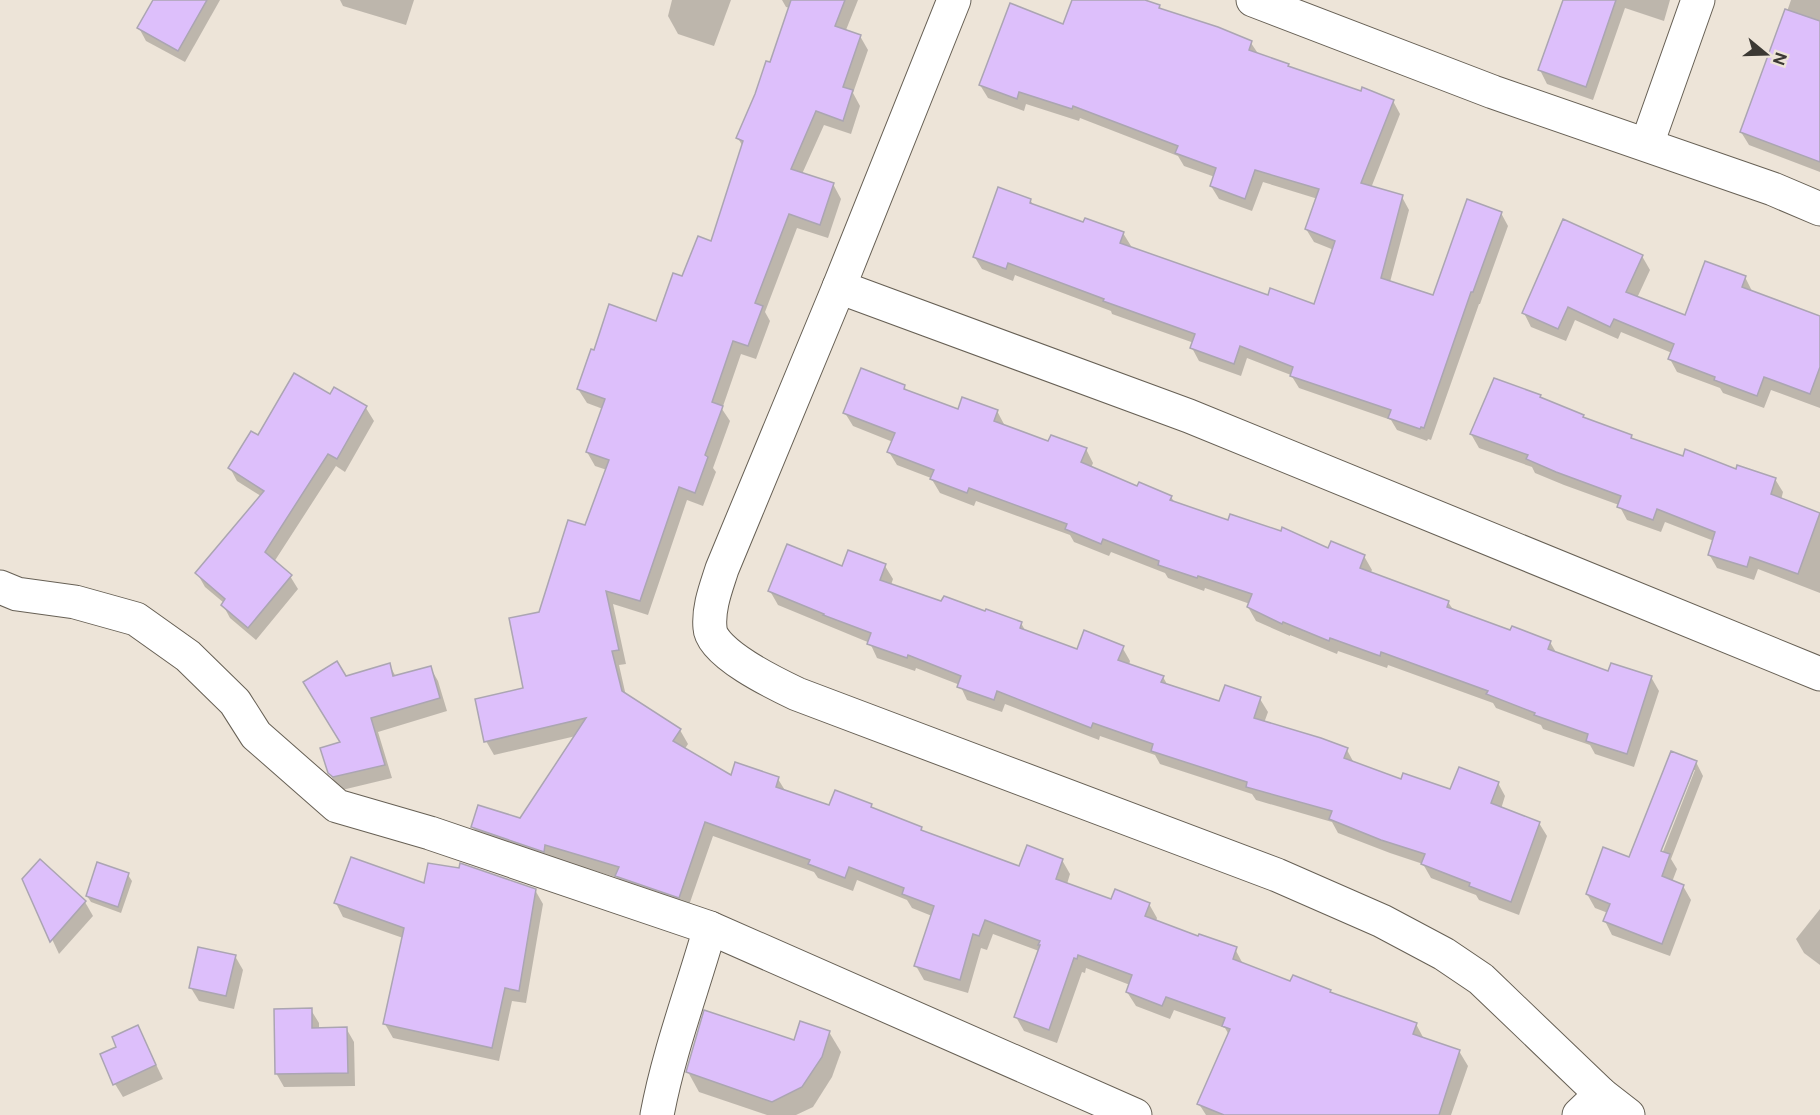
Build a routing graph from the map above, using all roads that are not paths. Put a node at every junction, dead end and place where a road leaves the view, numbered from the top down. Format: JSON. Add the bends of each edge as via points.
{"nodes":[{"id":1,"x":954,"y":0,"type":"edge"},
{"id":2,"x":1253,"y":0,"type":"edge"},
{"id":3,"x":1698,"y":0,"type":"edge"},
{"id":4,"x":1647,"y":144,"type":"junction"},
{"id":5,"x":1820,"y":209,"type":"edge"},
{"id":6,"x":839,"y":287,"type":"junction"},
{"id":7,"x":0,"y":587,"type":"edge"},
{"id":8,"x":1820,"y":674,"type":"edge"},
{"id":9,"x":710,"y":928,"type":"junction"},
{"id":10,"x":1590,"y":1105,"type":"edge"},
{"id":11,"x":657,"y":1115,"type":"edge"},
{"id":12,"x":1135,"y":1115,"type":"edge"},
{"id":13,"x":1628,"y":1115,"type":"edge"}],
"edges":[{"from":1,"to":6,"type":"street"},
{"from":2,"to":4,"type":"street","via":[[1494,92]]},
{"from":3,"to":4,"type":"street"},
{"from":4,"to":5,"type":"street"},
{"from":6,"to":8,"type":"street","via":[[1189,416]]},
{"from":6,"to":10,"type":"street","via":[[722,569],[711,607],[710,631],[721,647],[738,662],[797,694],[1277,875],[1382,921],[1481,979]]},
{"from":7,"to":9,"type":"street","via":[[136,619],[188,656],[235,702],[256,735],[337,806],[430,833]]},
{"from":9,"to":11,"type":"street","via":[[683,1011]]},
{"from":9,"to":12,"type":"street"},
{"from":10,"to":13,"type":"street"}]}
